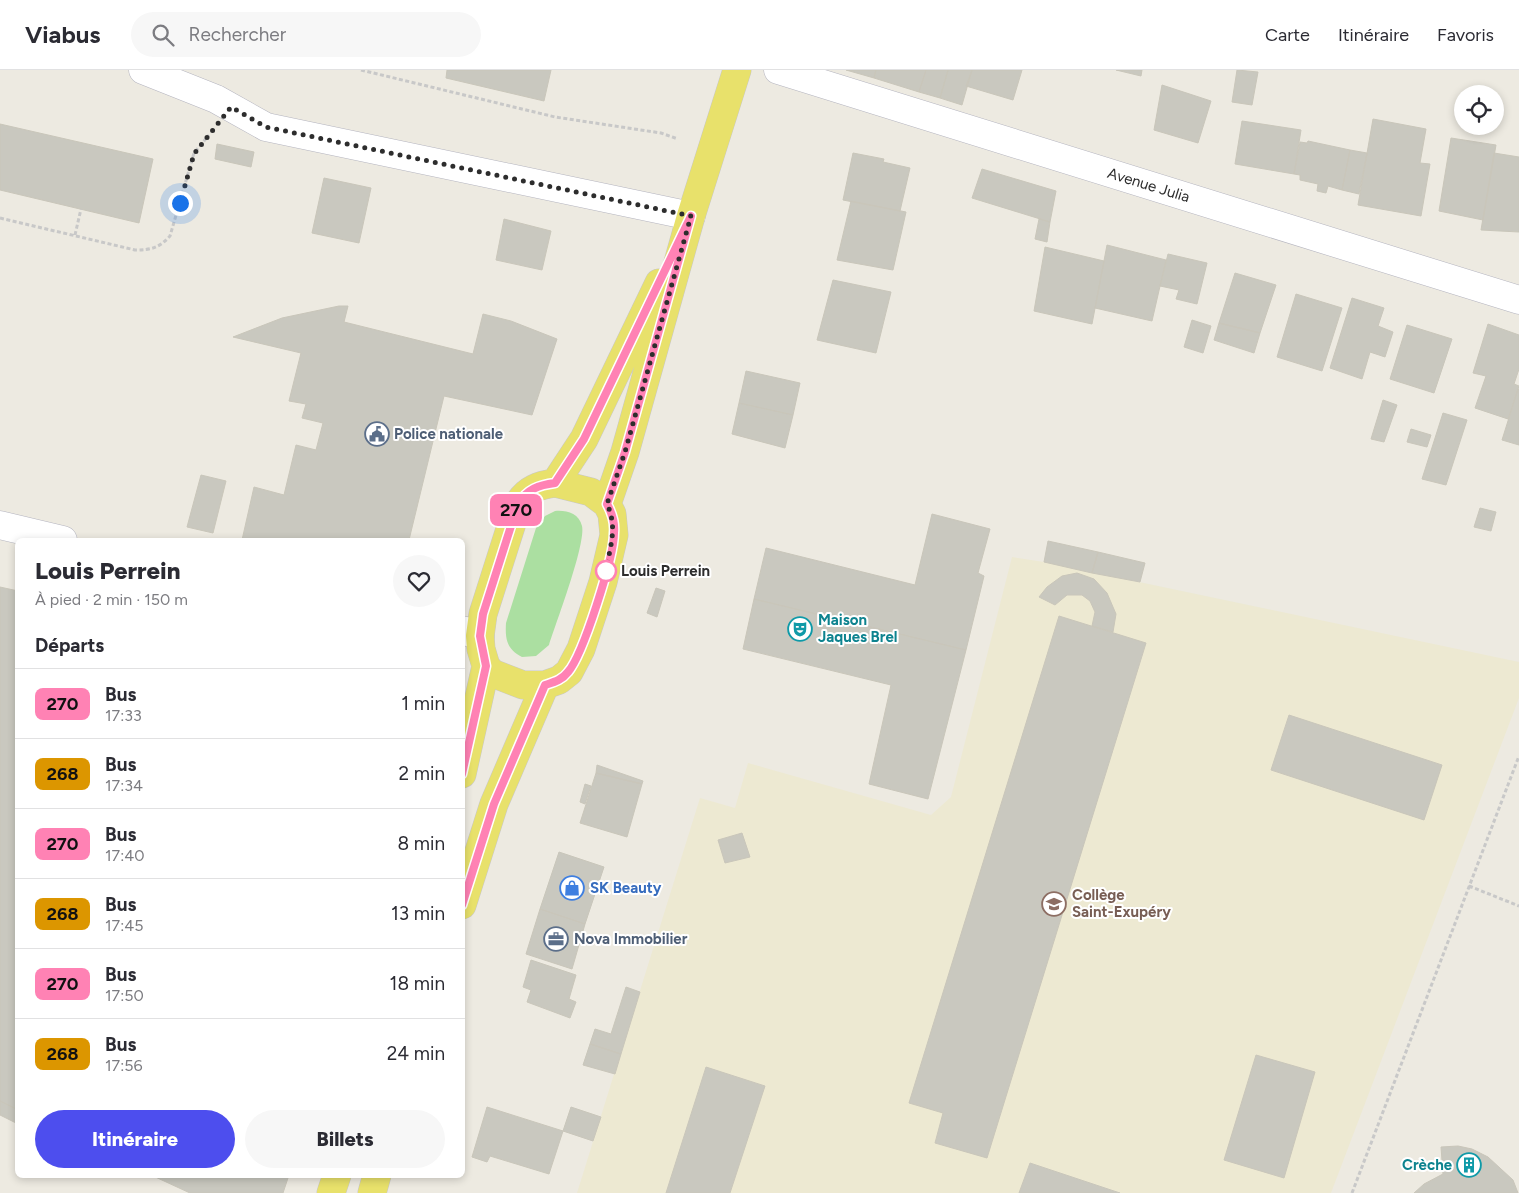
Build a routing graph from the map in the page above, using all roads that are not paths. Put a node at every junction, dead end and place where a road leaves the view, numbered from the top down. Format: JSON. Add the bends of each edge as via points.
{"nodes":[{"id":1,"x":143,"y":70,"type":"edge"},
{"id":2,"x":736,"y":70,"type":"edge"},
{"id":3,"x":778,"y":70,"type":"edge"},
{"id":4,"x":691,"y":216,"type":"junction"},
{"id":5,"x":1519,"y":300,"type":"edge"},
{"id":6,"x":555,"y":483,"type":"junction"},
{"id":7,"x":607,"y":504,"type":"junction"},
{"id":8,"x":0,"y":525,"type":"edge"},
{"id":9,"x":55,"y":538,"type":"edge"},
{"id":10,"x":471,"y":633,"type":"edge"},
{"id":11,"x":486,"y":666,"type":"junction"},
{"id":12,"x":545,"y":685,"type":"junction"},
{"id":13,"x":465,"y":760,"type":"edge"},
{"id":14,"x":465,"y":896,"type":"edge"},
{"id":15,"x":336,"y":1178,"type":"edge"},
{"id":16,"x":377,"y":1178,"type":"edge"},
{"id":17,"x":331,"y":1193,"type":"edge"},
{"id":18,"x":372,"y":1193,"type":"edge"}],
"edges":[{"from":1,"to":4,"type":"street","via":[[216,99],[266,127]]},
{"from":2,"to":4,"type":"main road"},
{"from":3,"to":5,"type":"street","name":"Avenue Julia"},
{"from":4,"to":6,"type":"main road","via":[[584,439]]},
{"from":4,"to":7,"type":"main road","via":[[625,452]]},
{"from":6,"to":7,"type":"main road","via":[[591,492]]},
{"from":6,"to":10,"type":"main road","via":[[533,488],[518,504],[483,614]]},
{"from":7,"to":12,"type":"main road","via":[[612,514],[614,535],[603,582],[581,649],[569,672],[560,680]]},
{"from":8,"to":9,"type":"street"},
{"from":10,"to":11,"type":"main road"},
{"from":11,"to":12,"type":"main road","via":[[492,673],[513,682]]},
{"from":11,"to":13,"type":"main road"},
{"from":12,"to":14,"type":"main road","via":[[494,804]]},
{"from":15,"to":17,"type":"main road"},
{"from":16,"to":18,"type":"main road"}]}
